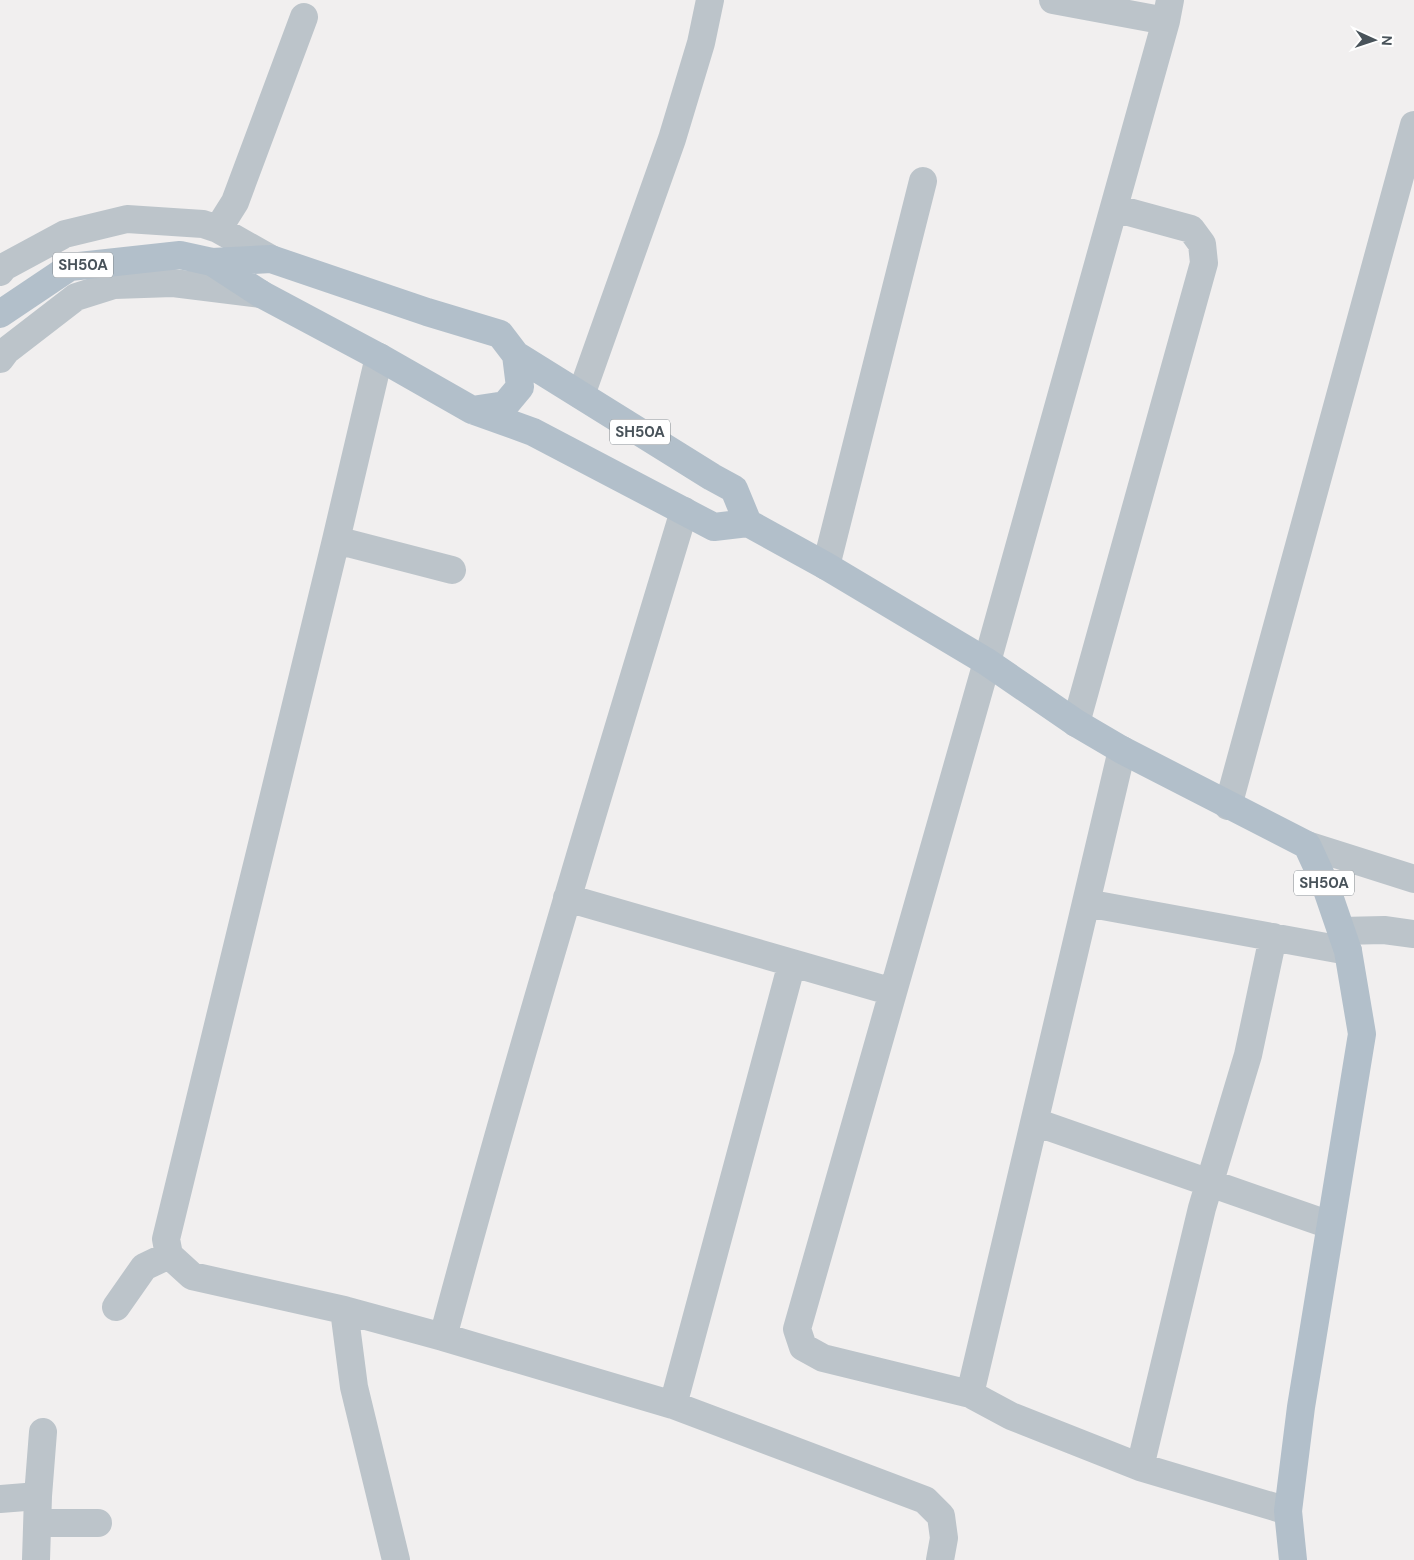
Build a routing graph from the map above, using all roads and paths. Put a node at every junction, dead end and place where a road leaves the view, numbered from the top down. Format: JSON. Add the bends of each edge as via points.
{"nodes":[{"id":1,"x":710,"y":0,"type":"edge"},
{"id":2,"x":1052,"y":0,"type":"edge"},
{"id":3,"x":1168,"y":11,"type":"edge"},
{"id":4,"x":304,"y":17,"type":"dead end"},
{"id":5,"x":1414,"y":125,"type":"edge"},
{"id":6,"x":923,"y":181,"type":"dead end"},
{"id":7,"x":1114,"y":208,"type":"junction"},
{"id":8,"x":218,"y":229,"type":"junction"},
{"id":9,"x":271,"y":259,"type":"junction"},
{"id":10,"x":212,"y":262,"type":"junction"},
{"id":11,"x":0,"y":272,"type":"edge"},
{"id":12,"x":261,"y":294,"type":"junction"},
{"id":13,"x":0,"y":314,"type":"edge"},
{"id":14,"x":516,"y":355,"type":"junction"},
{"id":15,"x":379,"y":357,"type":"junction"},
{"id":16,"x":0,"y":359,"type":"edge"},
{"id":17,"x":581,"y":395,"type":"junction"},
{"id":18,"x":472,"y":410,"type":"junction"},
{"id":19,"x":684,"y":511,"type":"junction"},
{"id":20,"x":748,"y":523,"type":"junction"},
{"id":21,"x":336,"y":540,"type":"junction"},
{"id":22,"x":826,"y":566,"type":"junction"},
{"id":23,"x":452,"y":570,"type":"dead end"},
{"id":24,"x":987,"y":662,"type":"junction"},
{"id":25,"x":1076,"y":723,"type":"junction"},
{"id":26,"x":1122,"y":750,"type":"junction"},
{"id":27,"x":1228,"y":806,"type":"junction"},
{"id":28,"x":1307,"y":845,"type":"junction"},
{"id":29,"x":1414,"y":879,"type":"edge"},
{"id":30,"x":567,"y":898,"type":"junction"},
{"id":31,"x":1086,"y":903,"type":"junction"},
{"id":32,"x":1414,"y":934,"type":"edge"},
{"id":33,"x":1273,"y":937,"type":"junction"},
{"id":34,"x":1345,"y":941,"type":"junction"},
{"id":35,"x":792,"y":963,"type":"junction"},
{"id":36,"x":893,"y":992,"type":"junction"},
{"id":37,"x":1034,"y":1122,"type":"junction"},
{"id":38,"x":1209,"y":1182,"type":"junction"},
{"id":39,"x":1330,"y":1225,"type":"junction"},
{"id":40,"x":169,"y":1255,"type":"junction"},
{"id":41,"x":116,"y":1306,"type":"dead end"},
{"id":42,"x":344,"y":1310,"type":"junction"},
{"id":43,"x":443,"y":1337,"type":"junction"},
{"id":44,"x":970,"y":1394,"type":"junction"},
{"id":45,"x":672,"y":1405,"type":"junction"},
{"id":46,"x":43,"y":1432,"type":"dead end"},
{"id":47,"x":1140,"y":1467,"type":"junction"},
{"id":48,"x":38,"y":1496,"type":"junction"},
{"id":49,"x":0,"y":1499,"type":"edge"},
{"id":50,"x":1288,"y":1511,"type":"junction"},
{"id":51,"x":98,"y":1522,"type":"dead end"},
{"id":52,"x":38,"y":1523,"type":"junction"},
{"id":53,"x":36,"y":1560,"type":"edge"},
{"id":54,"x":396,"y":1560,"type":"edge"},
{"id":55,"x":940,"y":1560,"type":"edge"},
{"id":56,"x":1293,"y":1560,"type":"edge"}],
"edges":[{"from":1,"to":17,"type":"street","via":[[701,43],[672,139]]},
{"from":2,"to":3,"type":"street"},
{"from":3,"to":7,"type":"street"},
{"from":4,"to":8,"type":"street","via":[[235,202]]},
{"from":5,"to":27,"type":"street"},
{"from":6,"to":22,"type":"street"},
{"from":7,"to":24,"type":"street"},
{"from":7,"to":25,"type":"street","via":[[1191,229],[1202,244],[1204,263]]},
{"from":8,"to":9,"type":"street"},
{"from":8,"to":11,"type":"street","via":[[203,224],[127,219],[65,234]]},
{"from":9,"to":10,"type":"main road"},
{"from":9,"to":14,"type":"main road","via":[[500,334]]},
{"from":10,"to":12,"type":"main road","number":"SH50A"},
{"from":10,"to":13,"type":"main road","number":"SH50A","via":[[180,255],[70,267]]},
{"from":12,"to":15,"type":"main road"},
{"from":12,"to":16,"type":"street","via":[[173,283],[114,285],[76,298]]},
{"from":14,"to":17,"type":"main road","number":"SH50A"},
{"from":14,"to":18,"type":"main road","via":[[520,387],[505,405]]},
{"from":15,"to":18,"type":"main road"},
{"from":15,"to":21,"type":"street"},
{"from":17,"to":20,"type":"main road","number":"SH50A","via":[[734,489]]},
{"from":18,"to":19,"type":"main road","via":[[533,432]]},
{"from":19,"to":20,"type":"main road","via":[[714,526]]},
{"from":19,"to":30,"type":"street"},
{"from":20,"to":22,"type":"main road"},
{"from":21,"to":23,"type":"street"},
{"from":21,"to":40,"type":"street","via":[[166,1239]]},
{"from":22,"to":24,"type":"main road"},
{"from":24,"to":25,"type":"main road"},
{"from":24,"to":36,"type":"street"},
{"from":25,"to":26,"type":"main road"},
{"from":26,"to":27,"type":"main road"},
{"from":26,"to":31,"type":"street"},
{"from":27,"to":28,"type":"main road"},
{"from":28,"to":29,"type":"street"},
{"from":28,"to":34,"type":"main road","number":"SH50A"},
{"from":30,"to":35,"type":"street"},
{"from":30,"to":43,"type":"street"},
{"from":31,"to":33,"type":"street"},
{"from":31,"to":37,"type":"street"},
{"from":32,"to":34,"type":"street","via":[[1384,930]]},
{"from":33,"to":34,"type":"street"},
{"from":33,"to":38,"type":"street","via":[[1248,1055]]},
{"from":34,"to":39,"type":"main road","number":"SH50A","via":[[1362,1034]]},
{"from":35,"to":36,"type":"street"},
{"from":35,"to":45,"type":"street"},
{"from":36,"to":44,"type":"street","via":[[797,1328],[803,1347],[823,1358]]},
{"from":37,"to":38,"type":"street"},
{"from":37,"to":44,"type":"street"},
{"from":38,"to":39,"type":"street"},
{"from":38,"to":47,"type":"street"},
{"from":39,"to":50,"type":"main road","number":"SH50A"},
{"from":40,"to":41,"type":"street","via":[[144,1267]]},
{"from":40,"to":42,"type":"street","via":[[192,1276]]},
{"from":42,"to":43,"type":"street"},
{"from":42,"to":54,"type":"street","via":[[354,1387]]},
{"from":43,"to":45,"type":"street"},
{"from":44,"to":47,"type":"street","via":[[1011,1416]]},
{"from":45,"to":55,"type":"street","via":[[926,1500],[941,1516],[944,1538]]},
{"from":46,"to":48,"type":"street"},
{"from":47,"to":50,"type":"street"},
{"from":48,"to":49,"type":"street"},
{"from":48,"to":52,"type":"street"},
{"from":50,"to":56,"type":"main road","number":"SH50A"},
{"from":51,"to":52,"type":"street"},
{"from":52,"to":53,"type":"street"}]}
